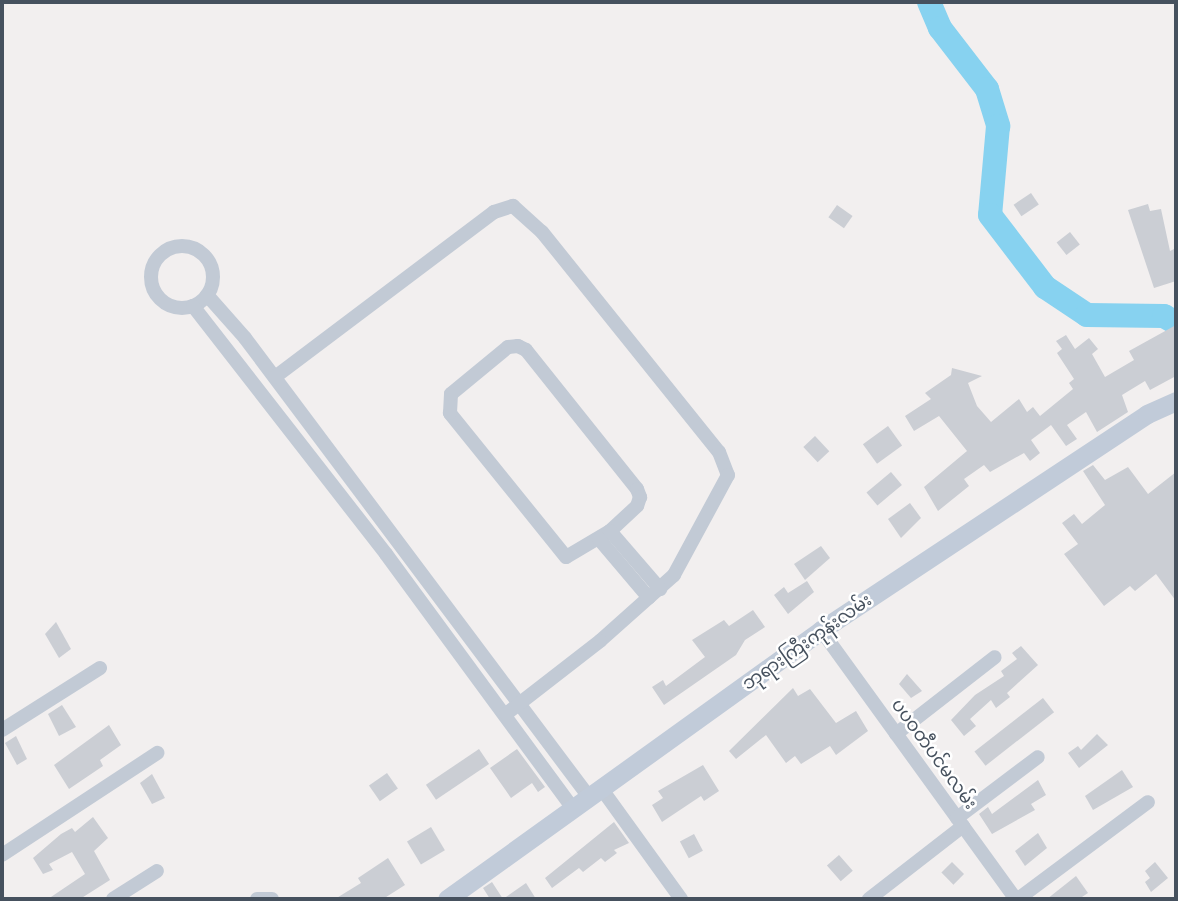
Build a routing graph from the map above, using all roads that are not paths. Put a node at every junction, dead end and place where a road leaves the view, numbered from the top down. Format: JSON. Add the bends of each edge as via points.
{"nodes":[{"id":1,"x":208,"y":295,"type":"junction"},
{"id":2,"x":193,"y":306,"type":"junction"},
{"id":3,"x":275,"y":377,"type":"junction"},
{"id":4,"x":1176,"y":401,"type":"edge"},
{"id":5,"x":331,"y":453,"type":"junction"},
{"id":6,"x":316,"y":464,"type":"junction"},
{"id":7,"x":605,"y":535,"type":"junction"},
{"id":8,"x":655,"y":593,"type":"junction"},
{"id":9,"x":441,"y":599,"type":"junction"},
{"id":10,"x":426,"y":609,"type":"junction"},
{"id":11,"x":821,"y":630,"type":"junction"},
{"id":12,"x":995,"y":657,"type":"dead end"},
{"id":13,"x":100,"y":668,"type":"dead end"},
{"id":14,"x":520,"y":705,"type":"junction"},
{"id":15,"x":506,"y":715,"type":"junction"},
{"id":16,"x":2,"y":730,"type":"edge"},
{"id":17,"x":896,"y":734,"type":"junction"},
{"id":18,"x":157,"y":753,"type":"dead end"},
{"id":19,"x":1038,"y":757,"type":"dead end"},
{"id":20,"x":595,"y":792,"type":"junction"},
{"id":21,"x":1148,"y":802,"type":"dead end"},
{"id":22,"x":573,"y":809,"type":"junction"},
{"id":23,"x":960,"y":822,"type":"junction"},
{"id":24,"x":2,"y":855,"type":"edge"},
{"id":25,"x":158,"y":870,"type":"dead end"},
{"id":26,"x":113,"y":899,"type":"edge"},
{"id":27,"x":257,"y":899,"type":"edge"},
{"id":28,"x":272,"y":899,"type":"edge"},
{"id":29,"x":447,"y":899,"type":"edge"},
{"id":30,"x":681,"y":899,"type":"edge"},
{"id":31,"x":869,"y":899,"type":"edge"},
{"id":32,"x":1017,"y":899,"type":"edge"}],
"edges":[{"from":1,"to":2,"type":"street"},
{"from":1,"to":2,"type":"street","via":[[212,271],[202,253],[181,246],[161,254],[151,274],[156,293],[172,306]]},
{"from":1,"to":3,"type":"street"},
{"from":2,"to":6,"type":"street"},
{"from":3,"to":5,"type":"street"},
{"from":3,"to":8,"type":"street","via":[[494,212],[513,206],[542,232],[675,403],[719,452],[728,475],[674,575]]},
{"from":4,"to":11,"type":"street","name":"ဘုရားကြီးကုန်းလမ်း","via":[[1147,414]]},
{"from":5,"to":6,"type":"street"},
{"from":5,"to":9,"type":"street"},
{"from":6,"to":10,"type":"street"},
{"from":7,"to":7,"type":"street","via":[[637,506],[637,489],[526,350],[508,347],[451,394],[450,413],[566,557]]},
{"from":7,"to":8,"type":"street"},
{"from":8,"to":14,"type":"street"},
{"from":9,"to":10,"type":"street"},
{"from":9,"to":14,"type":"street"},
{"from":10,"to":15,"type":"street"},
{"from":11,"to":17,"type":"street","name":"ပပဝတီပင်မလမ်း"},
{"from":11,"to":20,"type":"street","name":"ဘုရားကြီးကုန်းလမ်း"},
{"from":12,"to":17,"type":"street"},
{"from":13,"to":16,"type":"street"},
{"from":14,"to":15,"type":"street"},
{"from":14,"to":20,"type":"street"},
{"from":15,"to":22,"type":"street"},
{"from":17,"to":23,"type":"street","name":"ပပဝတီပင်မလမ်း"},
{"from":18,"to":24,"type":"street"},
{"from":19,"to":23,"type":"street"},
{"from":20,"to":22,"type":"street","name":"ဘုရားကြီးကုန်းလမ်း"},
{"from":20,"to":30,"type":"street"},
{"from":21,"to":32,"type":"street"},
{"from":22,"to":29,"type":"street","name":"ဘုရားကြီးကုန်းလမ်း"},
{"from":23,"to":31,"type":"street"},
{"from":23,"to":32,"type":"street","name":"ပပဝတီပင်မလမ်း"},
{"from":25,"to":26,"type":"street"},
{"from":27,"to":28,"type":"street"}]}
